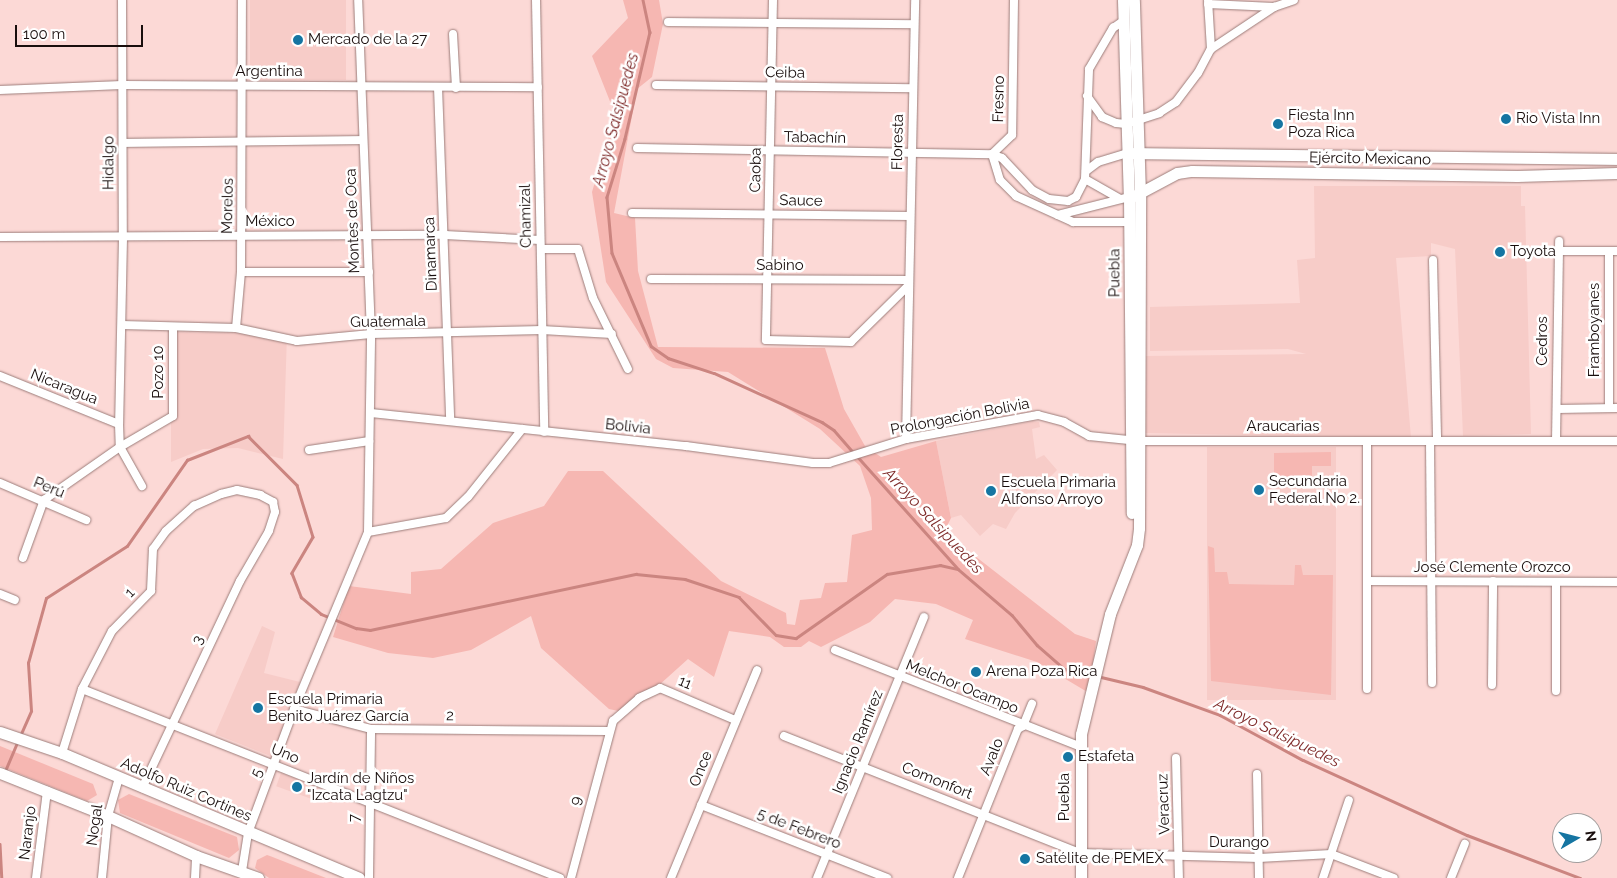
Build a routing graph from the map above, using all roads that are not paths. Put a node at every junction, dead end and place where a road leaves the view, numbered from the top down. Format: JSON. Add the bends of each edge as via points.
{"nodes":[{"id":1,"x":122,"y":0,"type":"edge"},
{"id":2,"x":242,"y":0,"type":"edge"},
{"id":3,"x":358,"y":0,"type":"edge"},
{"id":4,"x":536,"y":0,"type":"edge"},
{"id":5,"x":773,"y":0,"type":"edge"},
{"id":6,"x":915,"y":0,"type":"edge"},
{"id":7,"x":1014,"y":0,"type":"edge"},
{"id":8,"x":1123,"y":0,"type":"edge"},
{"id":9,"x":1134,"y":0,"type":"edge"},
{"id":10,"x":1294,"y":0,"type":"edge"},
{"id":11,"x":1208,"y":2,"type":"edge"},
{"id":12,"x":1274,"y":7,"type":"junction"},
{"id":13,"x":1129,"y":19,"type":"junction"},
{"id":14,"x":668,"y":22,"type":"dead end"},
{"id":15,"x":772,"y":23,"type":"junction"},
{"id":16,"x":914,"y":24,"type":"junction"},
{"id":17,"x":453,"y":34,"type":"dead end"},
{"id":18,"x":1211,"y":49,"type":"junction"},
{"id":19,"x":122,"y":85,"type":"junction"},
{"id":20,"x":656,"y":85,"type":"dead end"},
{"id":21,"x":241,"y":86,"type":"junction"},
{"id":22,"x":360,"y":86,"type":"junction"},
{"id":23,"x":438,"y":86,"type":"junction"},
{"id":24,"x":538,"y":86,"type":"junction"},
{"id":25,"x":771,"y":86,"type":"junction"},
{"id":26,"x":456,"y":88,"type":"junction"},
{"id":27,"x":913,"y":88,"type":"junction"},
{"id":28,"x":0,"y":90,"type":"edge"},
{"id":29,"x":1087,"y":96,"type":"junction"},
{"id":30,"x":1132,"y":122,"type":"junction"},
{"id":31,"x":363,"y":140,"type":"junction"},
{"id":32,"x":243,"y":141,"type":"junction"},
{"id":33,"x":123,"y":143,"type":"junction"},
{"id":34,"x":637,"y":148,"type":"dead end"},
{"id":35,"x":770,"y":151,"type":"junction"},
{"id":36,"x":912,"y":153,"type":"junction"},
{"id":37,"x":1132,"y":153,"type":"junction"},
{"id":38,"x":992,"y":154,"type":"junction"},
{"id":39,"x":1183,"y":156,"type":"junction"},
{"id":40,"x":1401,"y":157,"type":"junction"},
{"id":41,"x":1588,"y":158,"type":"junction"},
{"id":42,"x":1617,"y":159,"type":"edge"},
{"id":43,"x":1176,"y":173,"type":"junction"},
{"id":44,"x":1617,"y":173,"type":"edge"},
{"id":45,"x":1401,"y":174,"type":"junction"},
{"id":46,"x":1085,"y":175,"type":"junction"},
{"id":47,"x":1589,"y":176,"type":"junction"},
{"id":48,"x":1130,"y":197,"type":"junction"},
{"id":49,"x":632,"y":213,"type":"dead end"},
{"id":50,"x":768,"y":214,"type":"junction"},
{"id":51,"x":1058,"y":215,"type":"junction"},
{"id":52,"x":910,"y":216,"type":"junction"},
{"id":53,"x":1130,"y":222,"type":"junction"},
{"id":54,"x":445,"y":235,"type":"junction"},
{"id":55,"x":242,"y":236,"type":"junction"},
{"id":56,"x":0,"y":237,"type":"edge"},
{"id":57,"x":368,"y":237,"type":"junction"},
{"id":58,"x":123,"y":238,"type":"junction"},
{"id":59,"x":540,"y":240,"type":"junction"},
{"id":60,"x":1559,"y":241,"type":"dead end"},
{"id":61,"x":541,"y":249,"type":"junction"},
{"id":62,"x":1560,"y":251,"type":"junction"},
{"id":63,"x":1613,"y":251,"type":"edge"},
{"id":64,"x":1433,"y":260,"type":"dead end"},
{"id":65,"x":242,"y":272,"type":"junction"},
{"id":66,"x":368,"y":272,"type":"junction"},
{"id":67,"x":651,"y":278,"type":"dead end"},
{"id":68,"x":767,"y":279,"type":"junction"},
{"id":69,"x":909,"y":282,"type":"junction"},
{"id":70,"x":122,"y":325,"type":"junction"},
{"id":71,"x":173,"y":328,"type":"junction"},
{"id":72,"x":236,"y":328,"type":"junction"},
{"id":73,"x":542,"y":330,"type":"junction"},
{"id":74,"x":370,"y":334,"type":"junction"},
{"id":75,"x":612,"y":334,"type":"junction"},
{"id":76,"x":447,"y":335,"type":"junction"},
{"id":77,"x":628,"y":369,"type":"dead end"},
{"id":78,"x":0,"y":376,"type":"edge"},
{"id":79,"x":1613,"y":408,"type":"edge"},
{"id":80,"x":1557,"y":409,"type":"junction"},
{"id":81,"x":371,"y":413,"type":"junction"},
{"id":82,"x":450,"y":421,"type":"junction"},
{"id":83,"x":119,"y":424,"type":"junction"},
{"id":84,"x":522,"y":429,"type":"junction"},
{"id":85,"x":544,"y":432,"type":"junction"},
{"id":86,"x":906,"y":440,"type":"junction"},
{"id":87,"x":1135,"y":440,"type":"junction"},
{"id":88,"x":1433,"y":440,"type":"junction"},
{"id":89,"x":368,"y":441,"type":"junction"},
{"id":90,"x":1367,"y":441,"type":"junction"},
{"id":91,"x":1556,"y":441,"type":"junction"},
{"id":92,"x":1617,"y":441,"type":"edge"},
{"id":93,"x":120,"y":447,"type":"junction"},
{"id":94,"x":880,"y":447,"type":"joint"},
{"id":95,"x":309,"y":450,"type":"dead end"},
{"id":96,"x":0,"y":483,"type":"edge"},
{"id":97,"x":142,"y":486,"type":"dead end"},
{"id":98,"x":44,"y":500,"type":"junction"},
{"id":99,"x":273,"y":502,"type":"joint"},
{"id":100,"x":86,"y":520,"type":"dead end"},
{"id":101,"x":368,"y":532,"type":"junction"},
{"id":102,"x":24,"y":558,"type":"dead end"},
{"id":103,"x":1367,"y":581,"type":"junction"},
{"id":104,"x":1432,"y":581,"type":"junction"},
{"id":105,"x":1493,"y":581,"type":"junction"},
{"id":106,"x":1556,"y":582,"type":"junction"},
{"id":107,"x":1617,"y":582,"type":"edge"},
{"id":108,"x":0,"y":594,"type":"edge"},
{"id":109,"x":15,"y":600,"type":"dead end"},
{"id":110,"x":924,"y":617,"type":"dead end"},
{"id":111,"x":326,"y":630,"type":"joint"},
{"id":112,"x":835,"y":650,"type":"dead end"},
{"id":113,"x":757,"y":670,"type":"dead end"},
{"id":114,"x":899,"y":677,"type":"junction"},
{"id":115,"x":1432,"y":683,"type":"dead end"},
{"id":116,"x":1492,"y":686,"type":"dead end"},
{"id":117,"x":82,"y":689,"type":"junction"},
{"id":118,"x":1367,"y":689,"type":"dead end"},
{"id":119,"x":1556,"y":691,"type":"dead end"},
{"id":120,"x":1032,"y":704,"type":"dead end"},
{"id":121,"x":294,"y":709,"type":"junction"},
{"id":122,"x":735,"y":720,"type":"junction"},
{"id":123,"x":175,"y":725,"type":"junction"},
{"id":124,"x":1023,"y":726,"type":"junction"},
{"id":125,"x":371,"y":729,"type":"junction"},
{"id":126,"x":608,"y":731,"type":"junction"},
{"id":127,"x":0,"y":732,"type":"edge"},
{"id":128,"x":784,"y":736,"type":"dead end"},
{"id":129,"x":1079,"y":746,"type":"junction"},
{"id":130,"x":56,"y":751,"type":"junction"},
{"id":131,"x":1176,"y":758,"type":"dead end"},
{"id":132,"x":275,"y":765,"type":"junction"},
{"id":133,"x":862,"y":767,"type":"junction"},
{"id":134,"x":0,"y":773,"type":"edge"},
{"id":135,"x":1257,"y":774,"type":"dead end"},
{"id":136,"x":118,"y":778,"type":"junction"},
{"id":137,"x":142,"y":788,"type":"junction"},
{"id":138,"x":42,"y":789,"type":"junction"},
{"id":139,"x":1348,"y":800,"type":"dead end"},
{"id":140,"x":369,"y":802,"type":"junction"},
{"id":141,"x":701,"y":806,"type":"junction"},
{"id":142,"x":984,"y":815,"type":"junction"},
{"id":143,"x":108,"y":816,"type":"junction"},
{"id":144,"x":248,"y":833,"type":"junction"},
{"id":145,"x":1465,"y":844,"type":"dead end"},
{"id":146,"x":1080,"y":853,"type":"junction"},
{"id":147,"x":826,"y":854,"type":"junction"},
{"id":148,"x":1330,"y":854,"type":"junction"},
{"id":149,"x":196,"y":856,"type":"junction"},
{"id":150,"x":1180,"y":857,"type":"junction"},
{"id":151,"x":1259,"y":858,"type":"junction"},
{"id":152,"x":242,"y":871,"type":"junction"},
{"id":153,"x":36,"y":878,"type":"edge"},
{"id":154,"x":102,"y":878,"type":"edge"},
{"id":155,"x":194,"y":878,"type":"edge"},
{"id":156,"x":258,"y":878,"type":"edge"},
{"id":157,"x":359,"y":878,"type":"edge"},
{"id":158,"x":369,"y":878,"type":"edge"},
{"id":159,"x":560,"y":878,"type":"edge"},
{"id":160,"x":571,"y":878,"type":"edge"},
{"id":161,"x":671,"y":878,"type":"edge"},
{"id":162,"x":817,"y":878,"type":"edge"},
{"id":163,"x":887,"y":878,"type":"edge"},
{"id":164,"x":958,"y":878,"type":"edge"},
{"id":165,"x":1081,"y":878,"type":"edge"},
{"id":166,"x":1179,"y":878,"type":"edge"},
{"id":167,"x":1259,"y":878,"type":"edge"},
{"id":168,"x":1323,"y":878,"type":"edge"},
{"id":169,"x":1394,"y":878,"type":"edge"},
{"id":170,"x":1451,"y":878,"type":"edge"}],
"edges":[{"from":1,"to":19,"type":"street","name":"Hidalgo"},
{"from":2,"to":21,"type":"street","name":"Morelos"},
{"from":3,"to":22,"type":"street","name":"Montes de Oca"},
{"from":4,"to":24,"type":"street","name":"Chamizal"},
{"from":5,"to":15,"type":"street","name":"Caoba"},
{"from":6,"to":16,"type":"street","name":"Floresta"},
{"from":7,"to":38,"type":"street","name":"Fresno","via":[[1012,135]]},
{"from":8,"to":13,"type":"main road","name":"Puebla"},
{"from":9,"to":13,"type":"main road","name":"Puebla"},
{"from":10,"to":12,"type":"street"},
{"from":11,"to":12,"type":"street"},
{"from":11,"to":18,"type":"street"},
{"from":12,"to":18,"type":"street"},
{"from":13,"to":29,"type":"street","via":[[1113,28],[1093,58]]},
{"from":13,"to":30,"type":"main road","name":"Puebla"},
{"from":14,"to":15,"type":"street"},
{"from":15,"to":16,"type":"street"},
{"from":15,"to":25,"type":"street","name":"Caoba"},
{"from":16,"to":27,"type":"street","name":"Floresta"},
{"from":17,"to":26,"type":"street"},
{"from":18,"to":30,"type":"street","via":[[1176,102],[1159,113]]},
{"from":19,"to":21,"type":"street","name":"Argentina"},
{"from":19,"to":28,"type":"street","name":"Argentina"},
{"from":19,"to":33,"type":"street","name":"Hidalgo"},
{"from":20,"to":25,"type":"street","name":"Ceiba"},
{"from":21,"to":22,"type":"street","name":"Argentina"},
{"from":21,"to":32,"type":"street","name":"Morelos"},
{"from":22,"to":23,"type":"street","name":"Argentina"},
{"from":22,"to":31,"type":"street","name":"Montes de Oca"},
{"from":23,"to":26,"type":"street","name":"Argentina"},
{"from":23,"to":54,"type":"street","name":"Dinamarca"},
{"from":24,"to":26,"type":"street","name":"Argentina"},
{"from":24,"to":59,"type":"street","name":"Chamizal"},
{"from":25,"to":27,"type":"street","name":"Ceiba"},
{"from":25,"to":35,"type":"street","name":"Caoba"},
{"from":27,"to":36,"type":"street","name":"Floresta"},
{"from":29,"to":30,"type":"street","via":[[1102,117]]},
{"from":29,"to":46,"type":"street"},
{"from":30,"to":37,"type":"main road","name":"Puebla"},
{"from":31,"to":32,"type":"street"},
{"from":31,"to":57,"type":"street","name":"Montes de Oca"},
{"from":32,"to":33,"type":"street"},
{"from":32,"to":55,"type":"street","name":"Morelos"},
{"from":33,"to":58,"type":"street","name":"Hidalgo"},
{"from":34,"to":35,"type":"street","name":"Tabachín"},
{"from":35,"to":36,"type":"street","name":"Tabachín"},
{"from":35,"to":50,"type":"street","name":"Caoba"},
{"from":36,"to":38,"type":"street","name":"Tabachín"},
{"from":36,"to":52,"type":"street","name":"Floresta"},
{"from":37,"to":39,"type":"main road","name":"Ejército Mexicano"},
{"from":37,"to":46,"type":"street","via":[[1098,162]]},
{"from":37,"to":48,"type":"main road","name":"Puebla"},
{"from":38,"to":46,"type":"street","via":[[1002,158],[1032,190],[1049,199],[1068,201],[1076,197]]},
{"from":38,"to":51,"type":"street","via":[[1000,180],[1016,196]]},
{"from":39,"to":40,"type":"main road","name":"Ejército Mexicano"},
{"from":39,"to":43,"type":"main road"},
{"from":40,"to":41,"type":"main road","name":"Ejército Mexicano"},
{"from":40,"to":45,"type":"main road"},
{"from":41,"to":42,"type":"main road","name":"Ejército Mexicano"},
{"from":41,"to":47,"type":"main road"},
{"from":43,"to":45,"type":"main road","name":"Ejército Mexicano"},
{"from":43,"to":48,"type":"main road"},
{"from":44,"to":47,"type":"main road","name":"Ejército Mexicano"},
{"from":45,"to":47,"type":"main road","name":"Ejército Mexicano"},
{"from":46,"to":48,"type":"street"},
{"from":48,"to":51,"type":"street"},
{"from":48,"to":53,"type":"main road","name":"Puebla"},
{"from":48,"to":87,"type":"main road","name":"Puebla"},
{"from":49,"to":50,"type":"street","name":"Sauce"},
{"from":50,"to":52,"type":"street","name":"Sauce"},
{"from":50,"to":68,"type":"street","name":"Caoba"},
{"from":51,"to":53,"type":"street","via":[[1073,222]]},
{"from":52,"to":69,"type":"street","name":"Floresta"},
{"from":53,"to":87,"type":"main road","name":"Puebla"},
{"from":54,"to":57,"type":"street","name":"México"},
{"from":54,"to":59,"type":"street","name":"México"},
{"from":54,"to":76,"type":"street","name":"Dinamarca"},
{"from":55,"to":57,"type":"street","name":"México"},
{"from":55,"to":58,"type":"street","name":"México"},
{"from":55,"to":65,"type":"street","name":"Morelos"},
{"from":56,"to":58,"type":"street","name":"México"},
{"from":57,"to":66,"type":"street","name":"Montes de Oca"},
{"from":58,"to":70,"type":"street","name":"Hidalgo"},
{"from":59,"to":61,"type":"street","name":"Chamizal"},
{"from":60,"to":62,"type":"street","name":"Cedros"},
{"from":61,"to":73,"type":"street","name":"Chamizal"},
{"from":61,"to":75,"type":"street","via":[[578,249],[593,298]]},
{"from":62,"to":63,"type":"street"},
{"from":62,"to":80,"type":"street","name":"Cedros"},
{"from":63,"to":79,"type":"street","name":"Framboyanes"},
{"from":64,"to":88,"type":"street"},
{"from":65,"to":66,"type":"street"},
{"from":65,"to":72,"type":"street","name":"Morelos"},
{"from":66,"to":74,"type":"street","name":"Montes de Oca"},
{"from":67,"to":68,"type":"street","name":"Sabino"},
{"from":68,"to":69,"type":"street","name":"Sabino"},
{"from":68,"to":69,"type":"street","name":"Caoba","via":[[766,340],[851,342]]},
{"from":69,"to":86,"type":"street","name":"Floresta"},
{"from":70,"to":71,"type":"street"},
{"from":70,"to":83,"type":"street","name":"Hidalgo"},
{"from":71,"to":72,"type":"street"},
{"from":71,"to":93,"type":"street","name":"Pozo 10","via":[[173,416]]},
{"from":72,"to":74,"type":"street","name":"Guatemala","via":[[297,341]]},
{"from":73,"to":75,"type":"street","name":"Guatemala"},
{"from":73,"to":76,"type":"street","name":"Guatemala"},
{"from":73,"to":85,"type":"street","name":"Chamizal"},
{"from":74,"to":76,"type":"street","name":"Guatemala"},
{"from":74,"to":81,"type":"street","name":"Montes de Oca"},
{"from":75,"to":77,"type":"street"},
{"from":76,"to":82,"type":"street","name":"Dinamarca"},
{"from":78,"to":83,"type":"street","name":"Nicaragua"},
{"from":79,"to":80,"type":"street"},
{"from":80,"to":91,"type":"street","name":"Cedros"},
{"from":81,"to":82,"type":"street","name":"Bolivia"},
{"from":81,"to":89,"type":"street","name":"Montes de Oca"},
{"from":82,"to":84,"type":"street","name":"Bolivia"},
{"from":83,"to":93,"type":"street","name":"Hidalgo"},
{"from":84,"to":85,"type":"street","name":"Bolivia"},
{"from":84,"to":101,"type":"street","via":[[468,497],[446,518]]},
{"from":85,"to":94,"type":"street","name":"Bolivia","via":[[813,463],[838,460]]},
{"from":86,"to":87,"type":"street","name":"Prolongación Bolivia","via":[[1038,414],[1064,422],[1089,436]]},
{"from":86,"to":94,"type":"street","name":"Prolongación Bolivia"},
{"from":87,"to":90,"type":"street","name":"Araucarias"},
{"from":87,"to":129,"type":"main road","name":"Puebla","via":[[1136,545],[1110,614]]},
{"from":88,"to":90,"type":"street","name":"Araucarias"},
{"from":88,"to":91,"type":"street","name":"Araucarias"},
{"from":88,"to":104,"type":"street"},
{"from":89,"to":95,"type":"street"},
{"from":89,"to":101,"type":"street","name":"Montes de Oca"},
{"from":90,"to":103,"type":"street"},
{"from":91,"to":92,"type":"street","name":"Araucarias"},
{"from":93,"to":97,"type":"street","name":"Hidalgo"},
{"from":93,"to":98,"type":"street"},
{"from":96,"to":98,"type":"street","name":"Perú"},
{"from":98,"to":100,"type":"street","name":"Perú"},
{"from":98,"to":102,"type":"street"},
{"from":99,"to":117,"type":"street","name":"1","via":[[237,490],[221,494],[194,506],[166,531],[153,549],[151,591],[112,631]]},
{"from":99,"to":123,"type":"street","name":"3","via":[[275,512],[269,531],[240,581]]},
{"from":101,"to":111,"type":"street","name":"Montes de Oca"},
{"from":103,"to":104,"type":"street","name":"José Clemente Orozco"},
{"from":103,"to":118,"type":"street"},
{"from":104,"to":105,"type":"street","name":"José Clemente Orozco"},
{"from":104,"to":115,"type":"street"},
{"from":105,"to":106,"type":"street","name":"José Clemente Orozco"},
{"from":105,"to":116,"type":"street"},
{"from":106,"to":107,"type":"street","name":"José Clemente Orozco"},
{"from":106,"to":119,"type":"street"},
{"from":108,"to":109,"type":"street"},
{"from":110,"to":114,"type":"street","name":"Ignacio Ramírez"},
{"from":111,"to":121,"type":"street","name":"5"},
{"from":112,"to":114,"type":"street","name":"Melchor Ocampo"},
{"from":113,"to":122,"type":"street","name":"Once"},
{"from":114,"to":124,"type":"street","name":"Melchor Ocampo"},
{"from":114,"to":133,"type":"street","name":"Ignacio Ramírez"},
{"from":117,"to":123,"type":"street","name":"Uno"},
{"from":117,"to":130,"type":"street","name":"1"},
{"from":120,"to":124,"type":"street","name":"Avalo"},
{"from":121,"to":125,"type":"street","name":"2"},
{"from":121,"to":132,"type":"street","name":"5"},
{"from":122,"to":126,"type":"street","name":"11","via":[[660,688],[639,698],[613,721]]},
{"from":122,"to":141,"type":"street","name":"Once"},
{"from":123,"to":132,"type":"street","name":"Uno"},
{"from":123,"to":137,"type":"street","name":"3"},
{"from":124,"to":129,"type":"street","name":"Melchor Ocampo"},
{"from":124,"to":142,"type":"street","name":"Avalo","via":[[1018,729]]},
{"from":125,"to":126,"type":"street","name":"2"},
{"from":125,"to":140,"type":"street","name":"7"},
{"from":126,"to":160,"type":"street","name":"9"},
{"from":127,"to":130,"type":"main road","name":"Adolfo Ruiz Cortines"},
{"from":128,"to":133,"type":"street","name":"Comonfort"},
{"from":129,"to":146,"type":"main road","name":"Puebla"},
{"from":130,"to":136,"type":"main road","name":"Adolfo Ruiz Cortines"},
{"from":131,"to":150,"type":"street","name":"Veracruz"},
{"from":132,"to":140,"type":"street","name":"Uno"},
{"from":132,"to":144,"type":"street","name":"5"},
{"from":133,"to":142,"type":"street","name":"Comonfort"},
{"from":133,"to":147,"type":"street","name":"Ignacio Ramírez"},
{"from":134,"to":138,"type":"main road"},
{"from":135,"to":151,"type":"street"},
{"from":136,"to":137,"type":"main road","name":"Adolfo Ruiz Cortines"},
{"from":136,"to":143,"type":"street","name":"Nogal"},
{"from":137,"to":144,"type":"main road","name":"Adolfo Ruiz Cortines"},
{"from":138,"to":143,"type":"main road"},
{"from":138,"to":153,"type":"street","name":"Naranjo"},
{"from":139,"to":148,"type":"street"},
{"from":140,"to":158,"type":"street","name":"7"},
{"from":140,"to":159,"type":"street","name":"Uno"},
{"from":141,"to":147,"type":"street","name":"5 de Febrero"},
{"from":141,"to":161,"type":"street","name":"Once"},
{"from":142,"to":146,"type":"street","name":"Comonfort"},
{"from":142,"to":164,"type":"street","name":"Avalo"},
{"from":143,"to":149,"type":"main road"},
{"from":143,"to":154,"type":"street","name":"Nogal"},
{"from":144,"to":152,"type":"street","name":"5"},
{"from":144,"to":157,"type":"main road","name":"Adolfo Ruiz Cortines"},
{"from":145,"to":170,"type":"street"},
{"from":146,"to":150,"type":"street","name":"Durango"},
{"from":146,"to":165,"type":"main road","name":"Puebla"},
{"from":147,"to":162,"type":"street","name":"Ignacio Ramírez"},
{"from":147,"to":163,"type":"street","name":"5 de Febrero"},
{"from":148,"to":151,"type":"street","name":"Durango"},
{"from":148,"to":168,"type":"street"},
{"from":148,"to":169,"type":"street","name":"Durango"},
{"from":149,"to":152,"type":"main road"},
{"from":149,"to":155,"type":"street"},
{"from":150,"to":151,"type":"street","name":"Durango"},
{"from":150,"to":166,"type":"street","name":"Veracruz"},
{"from":151,"to":167,"type":"street"},
{"from":152,"to":156,"type":"main road"}]}
